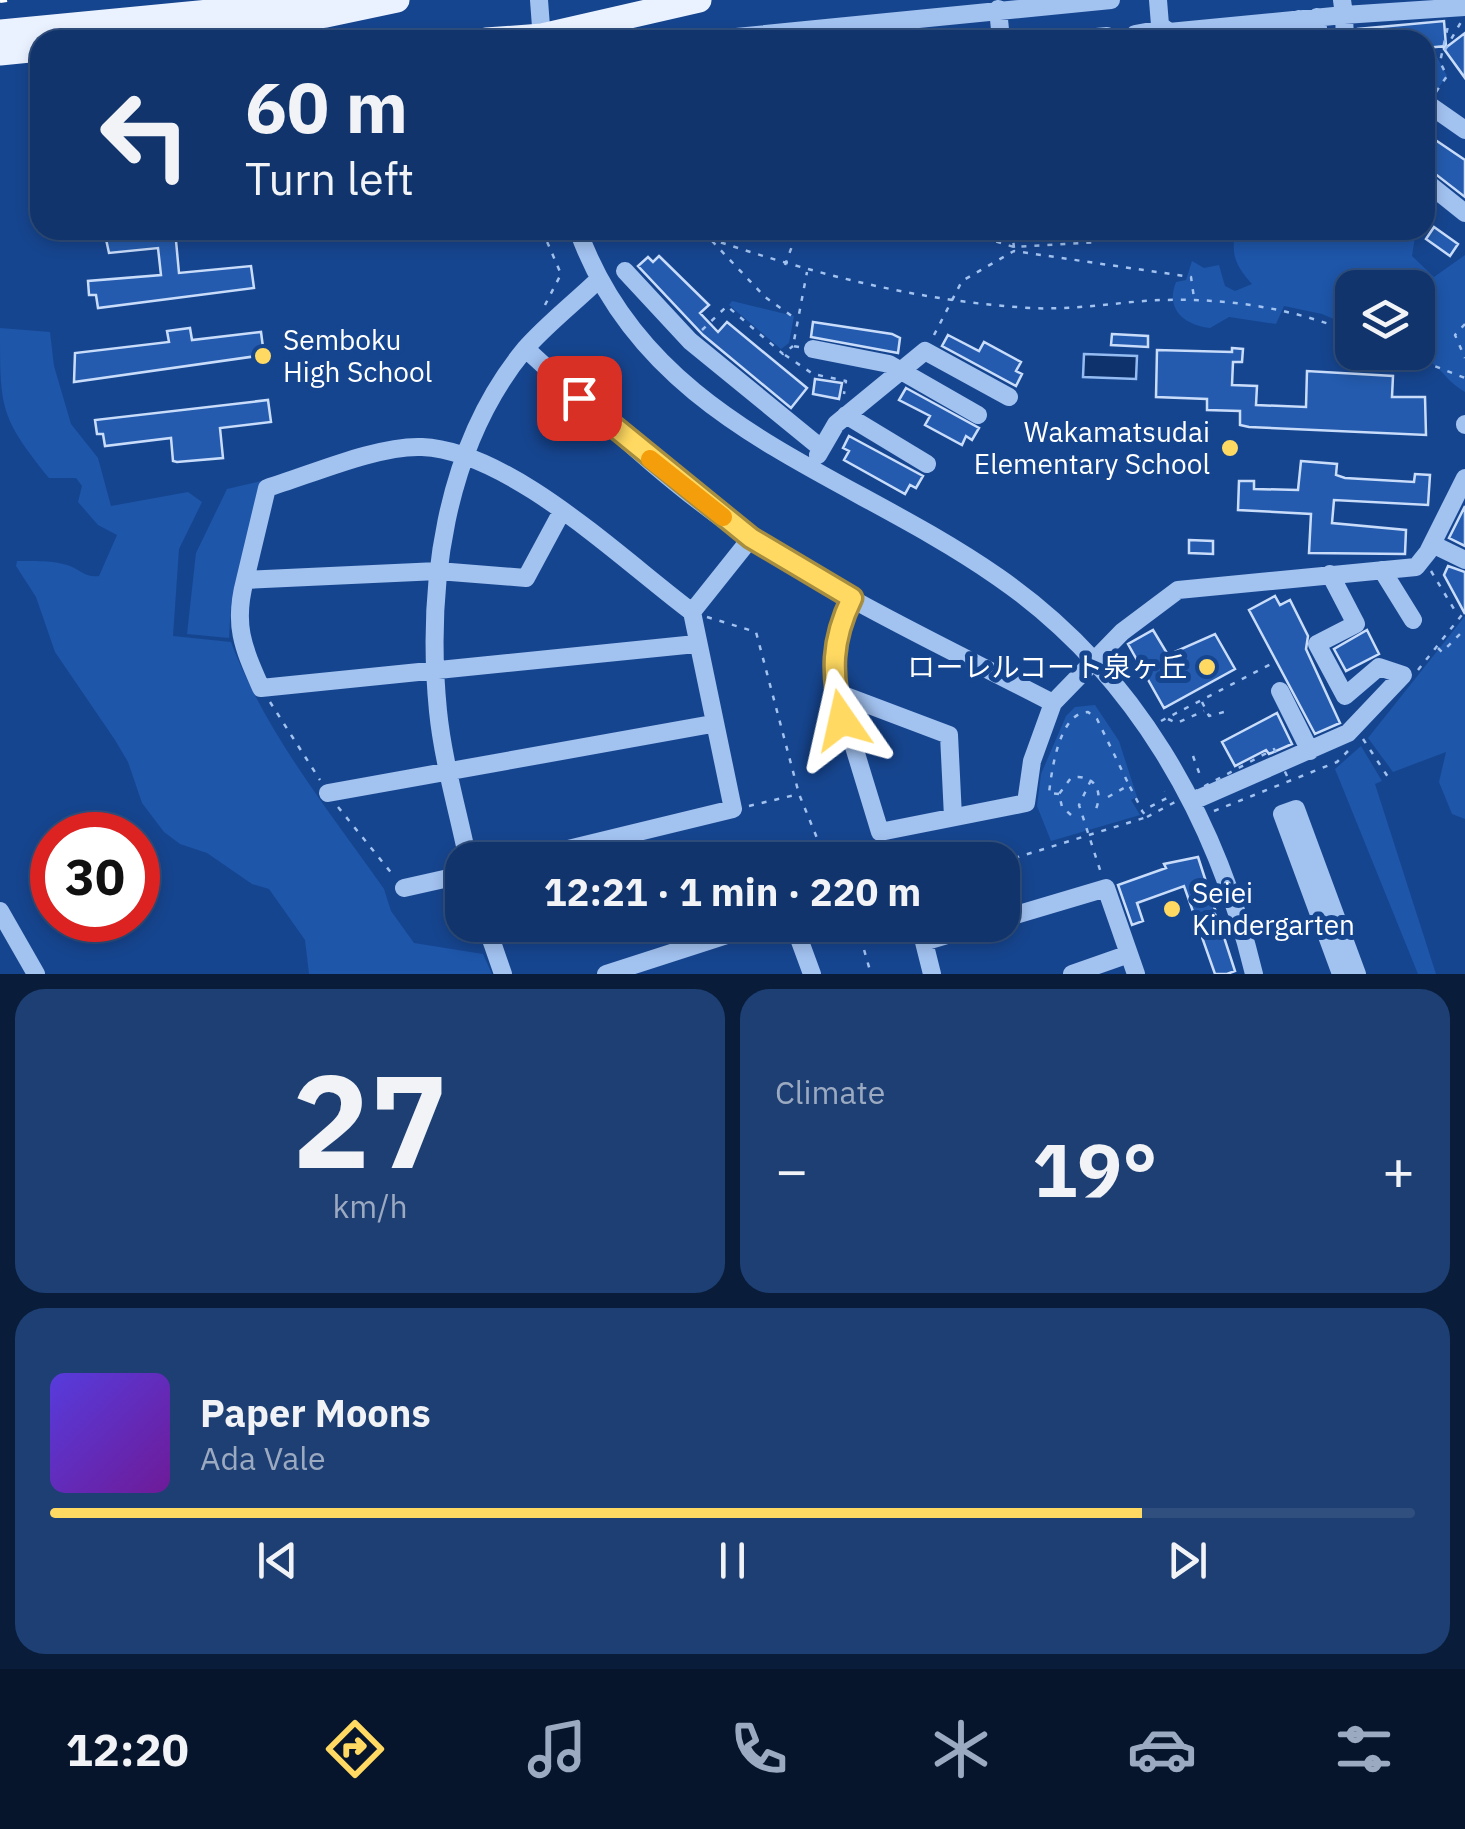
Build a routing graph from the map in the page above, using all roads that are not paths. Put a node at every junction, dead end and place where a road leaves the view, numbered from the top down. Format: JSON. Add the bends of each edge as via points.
{"nodes":[{"id":1,"x":334,"y":0,"type":"edge"},
{"id":2,"x":397,"y":0,"type":"edge"},
{"id":3,"x":699,"y":0,"type":"edge"},
{"id":4,"x":1112,"y":0,"type":"edge"},
{"id":5,"x":1158,"y":0,"type":"edge"},
{"id":6,"x":1465,"y":7,"type":"edge"},
{"id":7,"x":1343,"y":8,"type":"edge"},
{"id":8,"x":998,"y":9,"type":"junction"},
{"id":9,"x":1308,"y":18,"type":"junction"},
{"id":10,"x":541,"y":23,"type":"edge"},
{"id":11,"x":1162,"y":29,"type":"junction"},
{"id":12,"x":208,"y":30,"type":"edge"},
{"id":13,"x":828,"y":30,"type":"edge"},
{"id":14,"x":1000,"y":30,"type":"edge"},
{"id":15,"x":1157,"y":30,"type":"edge"},
{"id":16,"x":1304,"y":30,"type":"edge"},
{"id":17,"x":1314,"y":30,"type":"edge"},
{"id":18,"x":0,"y":32,"type":"edge"},
{"id":19,"x":30,"y":51,"type":"edge"},
{"id":20,"x":0,"y":56,"type":"edge"},
{"id":21,"x":30,"y":58,"type":"edge"},
{"id":22,"x":1435,"y":109,"type":"edge"},
{"id":23,"x":1465,"y":130,"type":"edge"},
{"id":24,"x":1435,"y":189,"type":"edge"},
{"id":25,"x":1465,"y":213,"type":"edge"},
{"id":26,"x":582,"y":240,"type":"edge"},
{"id":27,"x":625,"y":271,"type":"dead end"},
{"id":28,"x":597,"y":281,"type":"junction"},
{"id":29,"x":526,"y":349,"type":"junction"},
{"id":30,"x":813,"y":349,"type":"road end"},
{"id":31,"x":707,"y":356,"type":"junction"},
{"id":32,"x":902,"y":370,"type":"junction"},
{"id":33,"x":682,"y":384,"type":"junction"},
{"id":34,"x":1009,"y":397,"type":"dead end"},
{"id":35,"x":978,"y":415,"type":"dead end"},
{"id":36,"x":846,"y":416,"type":"junction"},
{"id":37,"x":822,"y":448,"type":"junction"},
{"id":38,"x":466,"y":454,"type":"junction"},
{"id":39,"x":927,"y":464,"type":"dead end"},
{"id":40,"x":810,"y":469,"type":"junction"},
{"id":41,"x":1465,"y":478,"type":"edge"},
{"id":42,"x":561,"y":513,"type":"junction"},
{"id":43,"x":751,"y":538,"type":"junction"},
{"id":44,"x":1432,"y":544,"type":"junction"},
{"id":45,"x":1465,"y":560,"type":"edge"},
{"id":46,"x":1382,"y":570,"type":"junction"},
{"id":47,"x":438,"y":571,"type":"junction"},
{"id":48,"x":1330,"y":574,"type":"junction"},
{"id":49,"x":245,"y":580,"type":"junction"},
{"id":50,"x":852,"y":598,"type":"junction"},
{"id":51,"x":692,"y":612,"type":"junction"},
{"id":52,"x":1413,"y":620,"type":"dead end"},
{"id":53,"x":696,"y":644,"type":"junction"},
{"id":54,"x":1093,"y":661,"type":"junction"},
{"id":55,"x":436,"y":670,"type":"junction"},
{"id":56,"x":1280,"y":691,"type":"dead end"},
{"id":57,"x":835,"y":692,"type":"junction"},
{"id":58,"x":1054,"y":704,"type":"junction"},
{"id":59,"x":712,"y":724,"type":"junction"},
{"id":60,"x":1310,"y":750,"type":"junction"},
{"id":61,"x":449,"y":771,"type":"junction"},
{"id":62,"x":328,"y":792,"type":"dead end"},
{"id":63,"x":1199,"y":794,"type":"junction"},
{"id":64,"x":952,"y":817,"type":"junction"},
{"id":65,"x":464,"y":842,"type":"edge"},
{"id":66,"x":597,"y":842,"type":"edge"},
{"id":67,"x":445,"y":878,"type":"edge"},
{"id":68,"x":404,"y":888,"type":"dead end"},
{"id":69,"x":0,"y":911,"type":"edge"},
{"id":70,"x":1020,"y":913,"type":"edge"},
{"id":71,"x":492,"y":942,"type":"edge"},
{"id":72,"x":705,"y":942,"type":"edge"},
{"id":73,"x":800,"y":942,"type":"edge"},
{"id":74,"x":924,"y":942,"type":"edge"},
{"id":75,"x":1129,"y":954,"type":"junction"},
{"id":76,"x":36,"y":974,"type":"edge"},
{"id":77,"x":503,"y":974,"type":"edge"},
{"id":78,"x":606,"y":974,"type":"edge"},
{"id":79,"x":812,"y":974,"type":"edge"},
{"id":80,"x":932,"y":974,"type":"edge"},
{"id":81,"x":1072,"y":974,"type":"edge"},
{"id":82,"x":1136,"y":974,"type":"edge"},
{"id":83,"x":1254,"y":974,"type":"edge"},
{"id":84,"x":1341,"y":974,"type":"edge"},
{"id":85,"x":1357,"y":974,"type":"edge"}],
"edges":[{"from":1,"to":18,"type":"main road"},
{"from":2,"to":12,"type":"main road"},
{"from":3,"to":10,"type":"main road"},
{"from":4,"to":8,"type":"street"},
{"from":5,"to":11,"type":"street"},
{"from":6,"to":7,"type":"street"},
{"from":7,"to":9,"type":"street"},
{"from":8,"to":13,"type":"street"},
{"from":8,"to":14,"type":"street"},
{"from":9,"to":11,"type":"street"},
{"from":9,"to":16,"type":"street"},
{"from":9,"to":17,"type":"street"},
{"from":11,"to":15,"type":"street"},
{"from":19,"to":20,"type":"main road"},
{"from":20,"to":21,"type":"main road"},
{"from":22,"to":23,"type":"street"},
{"from":24,"to":25,"type":"street"},
{"from":26,"to":28,"type":"street"},
{"from":27,"to":31,"type":"street"},
{"from":28,"to":29,"type":"street"},
{"from":28,"to":33,"type":"street"},
{"from":29,"to":38,"type":"street"},
{"from":29,"to":43,"type":"street"},
{"from":30,"to":32,"type":"street"},
{"from":31,"to":33,"type":"street"},
{"from":31,"to":37,"type":"street"},
{"from":32,"to":34,"type":"street","via":[[925,351]]},
{"from":32,"to":35,"type":"street"},
{"from":32,"to":36,"type":"street"},
{"from":33,"to":40,"type":"street"},
{"from":36,"to":37,"type":"street"},
{"from":36,"to":39,"type":"street"},
{"from":37,"to":40,"type":"street"},
{"from":38,"to":42,"type":"street","via":[[519,478]]},
{"from":38,"to":47,"type":"street"},
{"from":38,"to":49,"type":"street","via":[[419,446],[266,488]]},
{"from":40,"to":54,"type":"street","via":[[1000,578]]},
{"from":41,"to":44,"type":"street"},
{"from":42,"to":47,"type":"street","via":[[526,578]]},
{"from":42,"to":51,"type":"street"},
{"from":43,"to":50,"type":"street"},
{"from":43,"to":51,"type":"street"},
{"from":44,"to":45,"type":"street"},
{"from":44,"to":46,"type":"street","via":[[1420,563]]},
{"from":46,"to":48,"type":"street"},
{"from":46,"to":52,"type":"street"},
{"from":47,"to":49,"type":"street"},
{"from":47,"to":55,"type":"street"},
{"from":48,"to":54,"type":"street","via":[[1178,590]]},
{"from":48,"to":60,"type":"street","via":[[1356,624],[1318,644],[1345,696],[1379,667],[1402,675],[1348,734]]},
{"from":49,"to":55,"type":"street","via":[[236,612],[262,688]]},
{"from":50,"to":57,"type":"street","via":[[833,649]]},
{"from":50,"to":58,"type":"street"},
{"from":51,"to":53,"type":"street"},
{"from":53,"to":55,"type":"street"},
{"from":53,"to":59,"type":"street"},
{"from":54,"to":58,"type":"street"},
{"from":54,"to":63,"type":"street"},
{"from":55,"to":61,"type":"street"},
{"from":56,"to":60,"type":"street"},
{"from":57,"to":64,"type":"street","via":[[949,735]]},
{"from":57,"to":64,"type":"street","via":[[880,832]]},
{"from":58,"to":64,"type":"street","via":[[1032,761],[1026,803]]},
{"from":59,"to":61,"type":"street"},
{"from":59,"to":66,"type":"street","via":[[734,809]]},
{"from":60,"to":63,"type":"street"},
{"from":61,"to":62,"type":"street"},
{"from":61,"to":65,"type":"street"},
{"from":63,"to":83,"type":"street"},
{"from":67,"to":68,"type":"street"},
{"from":69,"to":76,"type":"street"},
{"from":70,"to":75,"type":"street","via":[[1106,888]]},
{"from":71,"to":77,"type":"street"},
{"from":72,"to":78,"type":"street"},
{"from":73,"to":79,"type":"street"},
{"from":74,"to":80,"type":"street"},
{"from":75,"to":81,"type":"street"},
{"from":75,"to":82,"type":"street"},
{"from":84,"to":85,"type":"street","via":[[1282,814],[1296,809]]}]}
